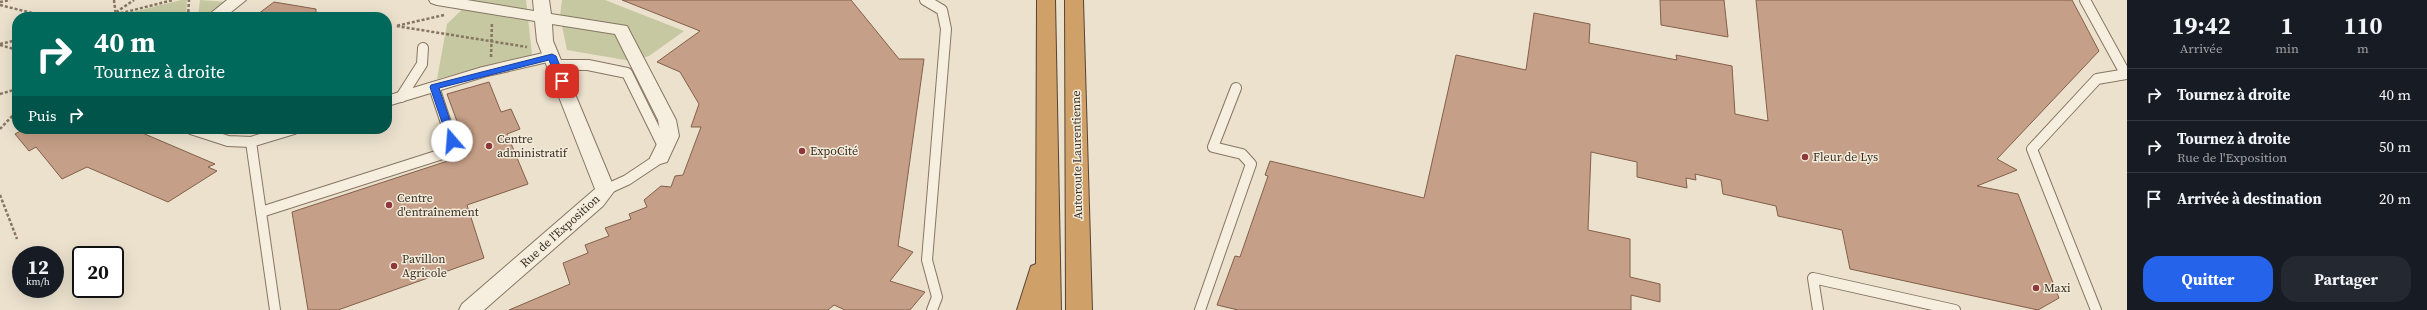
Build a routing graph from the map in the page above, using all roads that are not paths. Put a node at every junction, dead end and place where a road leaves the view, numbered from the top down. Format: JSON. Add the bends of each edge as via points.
{"nodes":[{"id":1,"x":238,"y":0,"type":"edge"},
{"id":2,"x":437,"y":0,"type":"edge"},
{"id":3,"x":925,"y":0,"type":"edge"},
{"id":4,"x":1046,"y":0,"type":"edge"},
{"id":5,"x":1074,"y":0,"type":"edge"},
{"id":6,"x":1088,"y":0,"type":"edge"},
{"id":7,"x":2085,"y":0,"type":"edge"},
{"id":8,"x":541,"y":8,"type":"edge"},
{"id":9,"x":221,"y":12,"type":"edge"},
{"id":10,"x":423,"y":48,"type":"dead end"},
{"id":11,"x":1075,"y":52,"type":"junction"},
{"id":12,"x":552,"y":57,"type":"junction"},
{"id":13,"x":2126,"y":74,"type":"edge"},
{"id":14,"x":434,"y":87,"type":"junction"},
{"id":15,"x":1236,"y":88,"type":"dead end"},
{"id":16,"x":401,"y":97,"type":"junction"},
{"id":17,"x":392,"y":100,"type":"edge"},
{"id":18,"x":204,"y":134,"type":"edge"},
{"id":19,"x":277,"y":134,"type":"edge"},
{"id":20,"x":250,"y":142,"type":"junction"},
{"id":21,"x":660,"y":158,"type":"junction"},
{"id":22,"x":605,"y":190,"type":"junction"},
{"id":23,"x":261,"y":212,"type":"junction"},
{"id":24,"x":1048,"y":244,"type":"junction"},
{"id":25,"x":276,"y":310,"type":"edge"},
{"id":26,"x":470,"y":310,"type":"edge"},
{"id":27,"x":932,"y":310,"type":"edge"},
{"id":28,"x":1030,"y":310,"type":"edge"},
{"id":29,"x":1048,"y":310,"type":"edge"},
{"id":30,"x":1079,"y":310,"type":"edge"},
{"id":31,"x":1200,"y":310,"type":"edge"},
{"id":32,"x":1818,"y":310,"type":"edge"},
{"id":33,"x":1955,"y":310,"type":"edge"},
{"id":34,"x":2096,"y":310,"type":"edge"}],
"edges":[{"from":1,"to":9,"type":"street"},
{"from":2,"to":8,"type":"street","via":[[492,9]]},
{"from":3,"to":27,"type":"lane","via":[[942,10],[946,28],[927,260],[937,297]]},
{"from":4,"to":24,"type":"highway"},
{"from":5,"to":11,"type":"highway","name":"Autoroute Laurentienne"},
{"from":6,"to":11,"type":"highway"},
{"from":7,"to":13,"type":"lane"},
{"from":8,"to":12,"type":"street","name":"Rue de l'Exposition","via":[[545,41]]},
{"from":8,"to":21,"type":"street","via":[[622,30],[667,120],[670,136]]},
{"from":10,"to":16,"type":"lane","via":[[422,64]]},
{"from":11,"to":30,"type":"highway","name":"Autoroute Laurentienne"},
{"from":12,"to":14,"type":"lane"},
{"from":12,"to":21,"type":"lane","via":[[627,73],[662,144]]},
{"from":12,"to":22,"type":"street","name":"Rue de l'Exposition"},
{"from":13,"to":34,"type":"lane","via":[[2097,79],[2032,149]]},
{"from":14,"to":16,"type":"lane"},
{"from":14,"to":23,"type":"lane","via":[[455,150]]},
{"from":15,"to":31,"type":"lane","via":[[1213,147],[1242,154],[1251,164]]},
{"from":16,"to":17,"type":"lane"},
{"from":18,"to":20,"type":"lane","via":[[226,142]]},
{"from":19,"to":20,"type":"lane"},
{"from":20,"to":23,"type":"lane"},
{"from":21,"to":22,"type":"lane","via":[[627,180]]},
{"from":22,"to":26,"type":"street","name":"Rue de l'Exposition","via":[[596,201]]},
{"from":23,"to":25,"type":"lane"},
{"from":24,"to":28,"type":"highway"},
{"from":24,"to":29,"type":"highway"},
{"from":32,"to":33,"type":"lane","via":[[1813,278]]}]}
